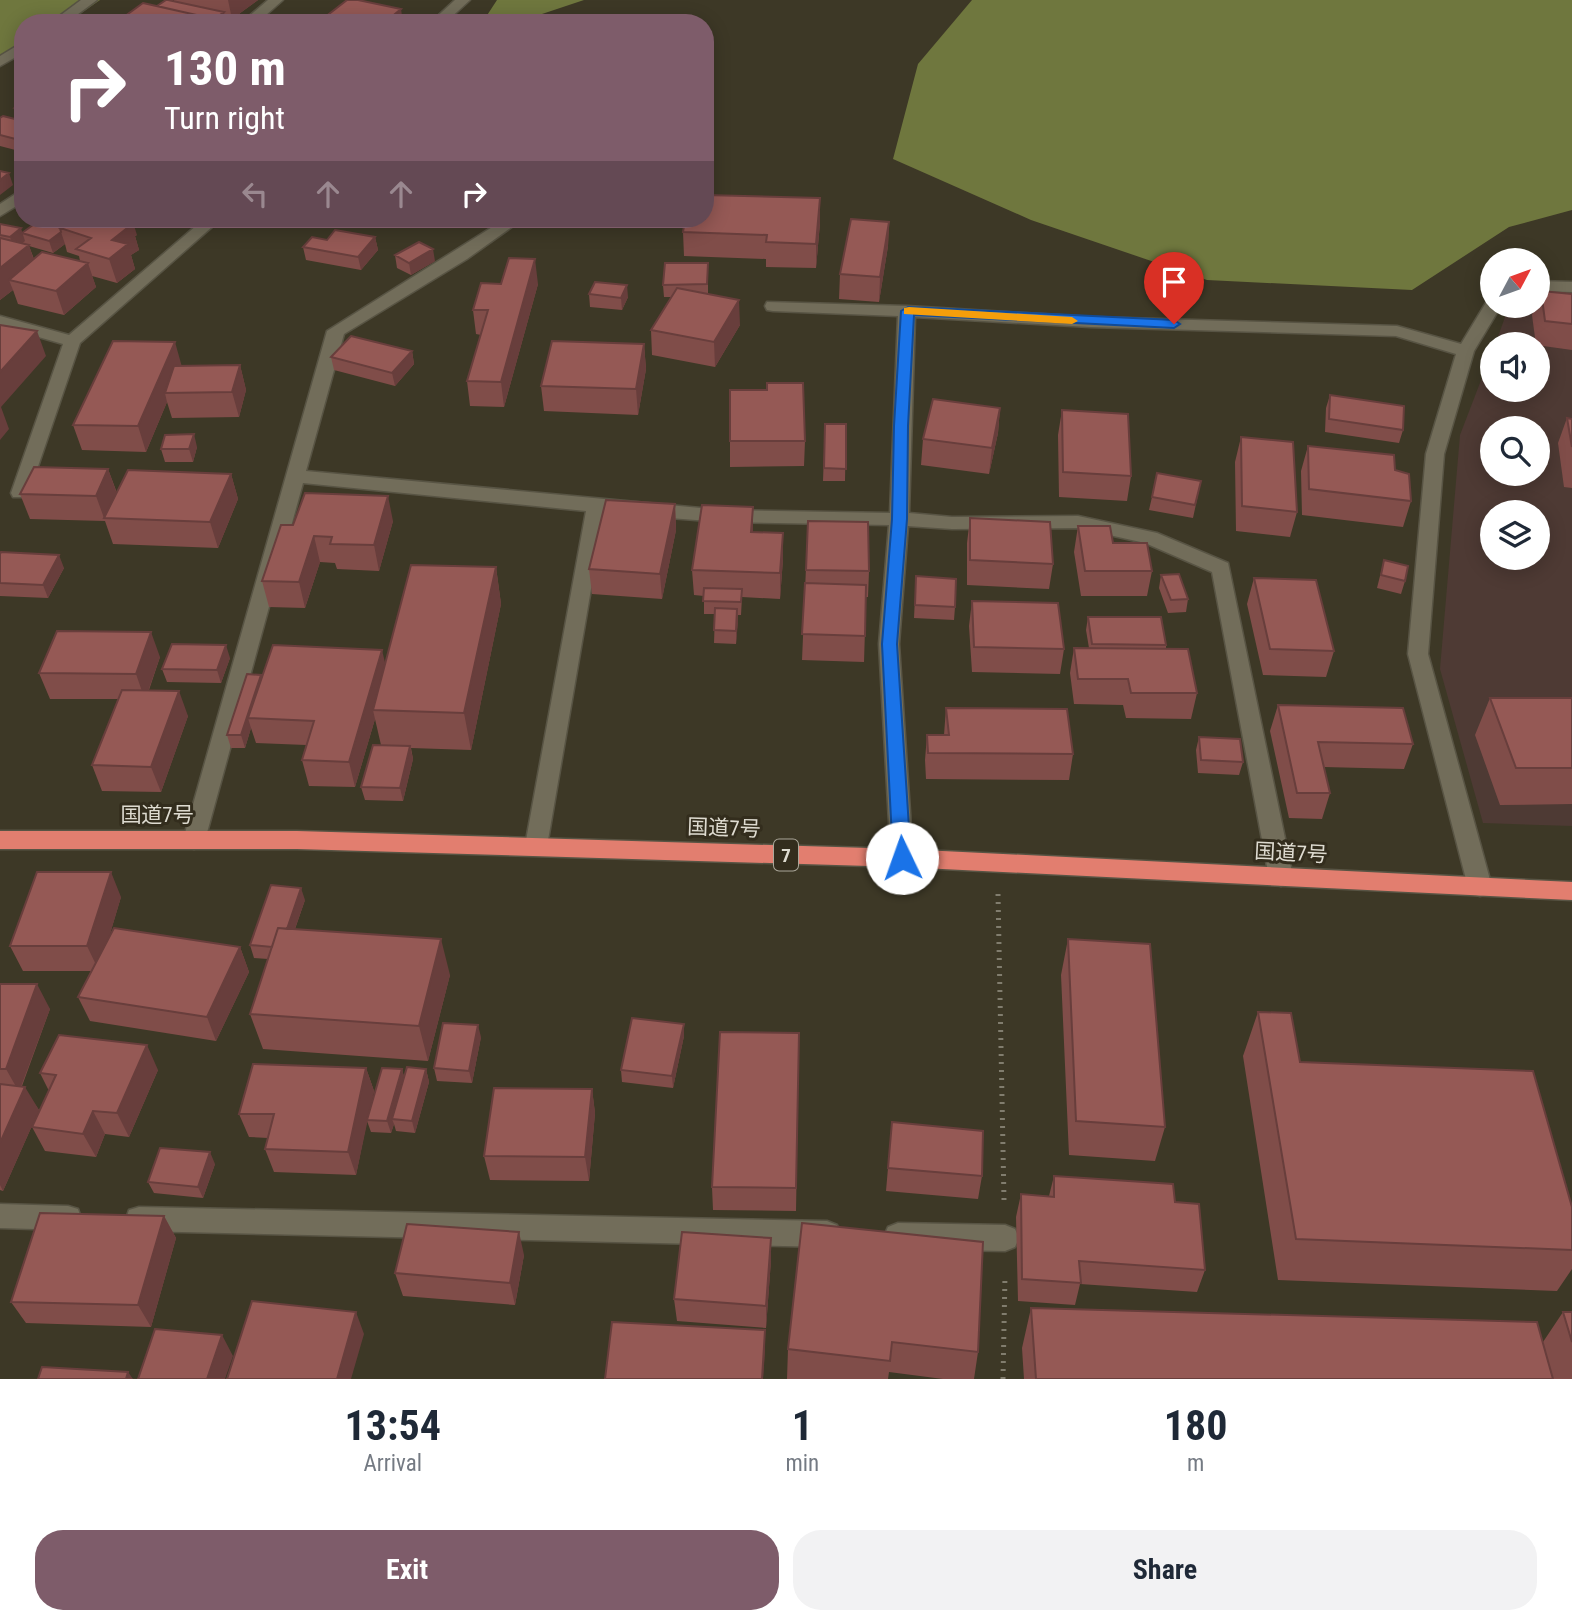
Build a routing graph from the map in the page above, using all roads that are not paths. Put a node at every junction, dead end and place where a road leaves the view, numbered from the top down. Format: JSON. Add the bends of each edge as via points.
{"nodes":[{"id":1,"x":90,"y":0,"type":"edge"},
{"id":2,"x":276,"y":0,"type":"edge"},
{"id":3,"x":463,"y":0,"type":"edge"},
{"id":4,"x":70,"y":14,"type":"edge"},
{"id":5,"x":259,"y":14,"type":"edge"},
{"id":6,"x":448,"y":14,"type":"edge"},
{"id":7,"x":203,"y":228,"type":"edge"},
{"id":8,"x":502,"y":228,"type":"edge"},
{"id":9,"x":1550,"y":286,"type":"edge"},
{"id":10,"x":1572,"y":287,"type":"edge"},
{"id":11,"x":773,"y":306,"type":"dead end"},
{"id":12,"x":908,"y":311,"type":"junction"},
{"id":13,"x":1485,"y":318,"type":"edge"},
{"id":14,"x":0,"y":321,"type":"edge"},
{"id":15,"x":72,"y":341,"type":"junction"},
{"id":16,"x":1465,"y":351,"type":"junction"},
{"id":17,"x":296,"y":476,"type":"junction"},
{"id":18,"x":20,"y":494,"type":"edge"},
{"id":19,"x":596,"y":506,"type":"junction"},
{"id":20,"x":900,"y":519,"type":"junction"},
{"id":21,"x":0,"y":840,"type":"edge"},
{"id":22,"x":194,"y":840,"type":"junction"},
{"id":23,"x":536,"y":846,"type":"junction"},
{"id":24,"x":902,"y":858,"type":"junction"},
{"id":25,"x":1282,"y":877,"type":"junction"},
{"id":26,"x":1480,"y":887,"type":"junction"},
{"id":27,"x":1572,"y":891,"type":"edge"},
{"id":28,"x":0,"y":1216,"type":"edge"},
{"id":29,"x":851,"y":1235,"type":"edge"},
{"id":30,"x":879,"y":1235,"type":"edge"},
{"id":31,"x":1005,"y":1238,"type":"road end"}],
"edges":[{"from":1,"to":4,"type":"street"},
{"from":2,"to":5,"type":"street"},
{"from":3,"to":6,"type":"street"},
{"from":7,"to":15,"type":"street"},
{"from":8,"to":17,"type":"street","via":[[336,331]]},
{"from":9,"to":10,"type":"street"},
{"from":11,"to":12,"type":"street"},
{"from":12,"to":16,"type":"street","via":[[1090,322],[1397,331]]},
{"from":12,"to":20,"type":"street"},
{"from":13,"to":16,"type":"street"},
{"from":14,"to":15,"type":"street"},
{"from":15,"to":18,"type":"street"},
{"from":16,"to":26,"type":"street","via":[[1435,454],[1418,654]]},
{"from":17,"to":19,"type":"street"},
{"from":17,"to":22,"type":"street"},
{"from":19,"to":20,"type":"street","via":[[722,516]]},
{"from":19,"to":23,"type":"street"},
{"from":20,"to":24,"type":"street","via":[[889,644]]},
{"from":20,"to":25,"type":"street","via":[[1078,522],[1150,538],[1221,568]]},
{"from":21,"to":22,"type":"highway","name":"国道7号","number":"7"},
{"from":22,"to":23,"type":"highway","name":"国道7号","number":"7"},
{"from":23,"to":24,"type":"highway","name":"国道7号","number":"7"},
{"from":24,"to":25,"type":"highway","name":"国道7号","number":"7"},
{"from":25,"to":26,"type":"highway","name":"国道7号","number":"7"},
{"from":26,"to":27,"type":"highway","name":"国道7号","number":"7"},
{"from":28,"to":29,"type":"street"},
{"from":30,"to":31,"type":"street"}]}
